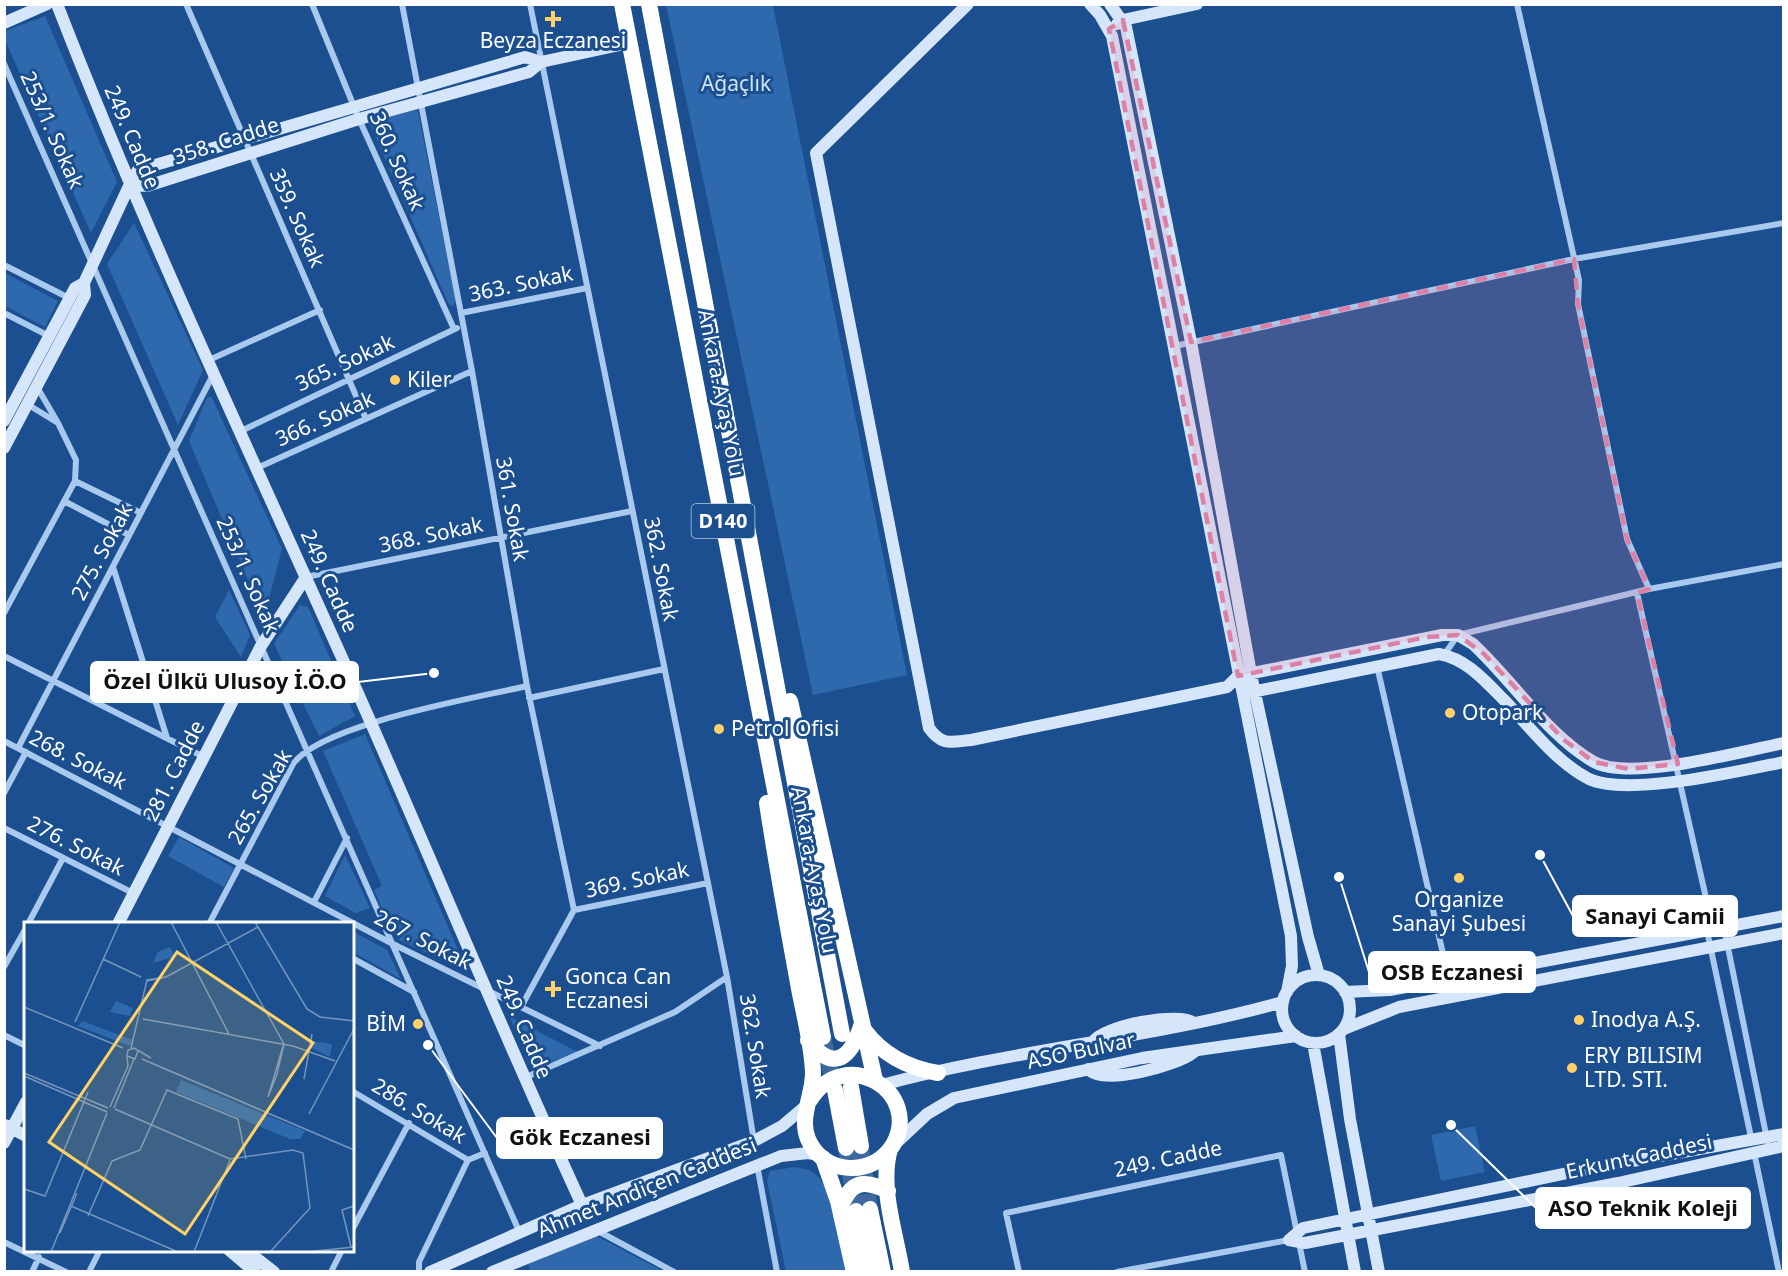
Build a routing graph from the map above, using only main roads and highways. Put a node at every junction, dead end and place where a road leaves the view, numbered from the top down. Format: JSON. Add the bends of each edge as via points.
{"nodes":[{"id":1,"x":622,"y":4,"type":"edge"},
{"id":2,"x":649,"y":4,"type":"edge"},
{"id":3,"x":773,"y":669,"type":"junction"},
{"id":4,"x":862,"y":1026,"type":"junction"},
{"id":5,"x":842,"y":1034,"type":"tunnel mouth"},
{"id":6,"x":816,"y":1038,"type":"junction"},
{"id":7,"x":938,"y":1073,"type":"road end"},
{"id":8,"x":878,"y":1083,"type":"junction"},
{"id":9,"x":843,"y":1088,"type":"tunnel mouth"},
{"id":10,"x":809,"y":1102,"type":"junction"},
{"id":11,"x":853,"y":1147,"type":"tunnel mouth"},
{"id":12,"x":891,"y":1148,"type":"junction"},
{"id":13,"x":821,"y":1157,"type":"junction"},
{"id":14,"x":888,"y":1191,"type":"junction"},
{"id":15,"x":855,"y":1209,"type":"junction"},
{"id":16,"x":854,"y":1272,"type":"edge"},
{"id":17,"x":867,"y":1272,"type":"edge"},
{"id":18,"x":883,"y":1272,"type":"edge"},
{"id":19,"x":902,"y":1272,"type":"edge"}],
"edges":[{"from":1,"to":6,"type":"highway","name":"Ankara-Ayaş Yolu","number":"D140","via":[[751,666]]},
{"from":2,"to":3,"type":"highway","name":"Ankara-Ayaş Yolu","number":"D140"},
{"from":3,"to":4,"type":"highway","via":[[787,689],[792,708]]},
{"from":3,"to":5,"type":"highway","name":"Ankara-Ayaş Yolu","number":"D140"},
{"from":4,"to":6,"type":"highway","via":[[851,1051],[838,1059],[822,1055]]},
{"from":4,"to":7,"type":"highway","via":[[883,1050],[899,1060]]},
{"from":4,"to":8,"type":"highway"},
{"from":6,"to":10,"type":"highway","name":"Ankara-Ayaş Yolu"},
{"from":8,"to":10,"type":"highway","via":[[857,1074],[838,1076],[821,1085]]},
{"from":8,"to":12,"type":"highway","via":[[893,1098],[898,1114],[898,1131]]},
{"from":9,"to":11,"type":"highway"},
{"from":10,"to":13,"type":"highway","via":[[806,1131]]},
{"from":12,"to":13,"type":"highway","via":[[878,1161],[859,1168],[839,1167]]},
{"from":12,"to":14,"type":"highway","via":[[886,1166]]},
{"from":13,"to":15,"type":"highway"},
{"from":14,"to":15,"type":"highway","via":[[870,1183],[859,1184],[845,1196]]},
{"from":14,"to":19,"type":"highway"},
{"from":15,"to":16,"type":"highway"},
{"from":15,"to":17,"type":"highway"},
{"from":15,"to":18,"type":"highway"}]}
